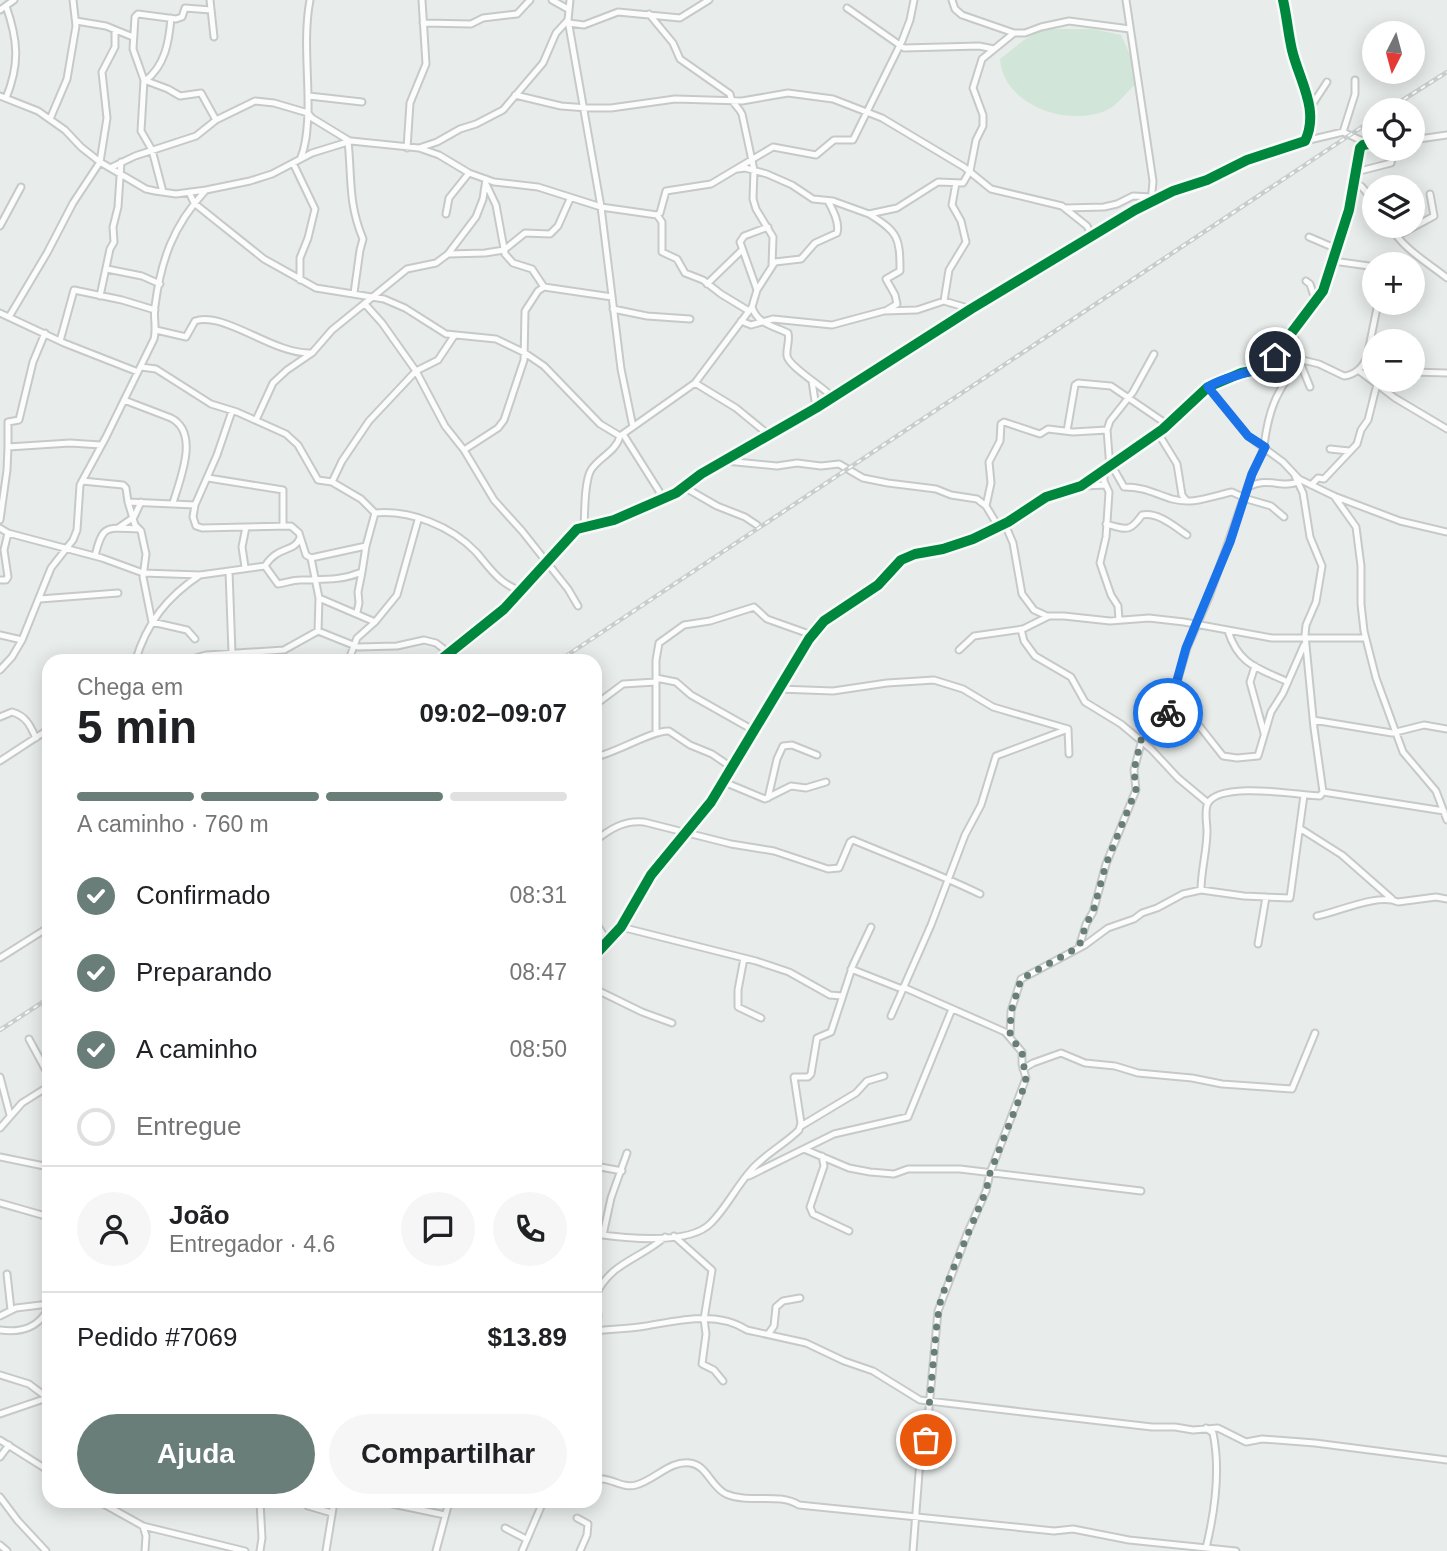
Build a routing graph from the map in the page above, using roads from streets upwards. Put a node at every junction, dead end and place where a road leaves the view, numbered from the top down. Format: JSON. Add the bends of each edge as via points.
{"nodes":[{"id":1,"x":14,"y":0,"type":"edge"},
{"id":2,"x":73,"y":0,"type":"edge"},
{"id":3,"x":210,"y":0,"type":"edge"},
{"id":4,"x":310,"y":0,"type":"edge"},
{"id":5,"x":422,"y":0,"type":"edge"},
{"id":6,"x":530,"y":0,"type":"edge"},
{"id":7,"x":552,"y":0,"type":"edge"},
{"id":8,"x":570,"y":0,"type":"edge"},
{"id":9,"x":709,"y":0,"type":"edge"},
{"id":10,"x":914,"y":0,"type":"edge"},
{"id":11,"x":951,"y":0,"type":"edge"},
{"id":12,"x":1126,"y":0,"type":"edge"},
{"id":13,"x":1283,"y":0,"type":"edge"},
{"id":14,"x":562,"y":4,"type":"junction"},
{"id":15,"x":6,"y":6,"type":"junction"},
{"id":16,"x":847,"y":8,"type":"dead end"},
{"id":17,"x":568,"y":9,"type":"junction"},
{"id":18,"x":0,"y":10,"type":"edge"},
{"id":19,"x":211,"y":10,"type":"junction"},
{"id":20,"x":649,"y":14,"type":"junction"},
{"id":21,"x":171,"y":18,"type":"junction"},
{"id":22,"x":76,"y":21,"type":"junction"},
{"id":23,"x":568,"y":22,"type":"junction"},
{"id":24,"x":423,"y":23,"type":"junction"},
{"id":25,"x":1130,"y":29,"type":"junction"},
{"id":26,"x":115,"y":30,"type":"junction"},
{"id":27,"x":1014,"y":33,"type":"junction"},
{"id":28,"x":133,"y":37,"type":"junction"},
{"id":29,"x":214,"y":37,"type":"dead end"},
{"id":30,"x":900,"y":46,"type":"junction"},
{"id":31,"x":994,"y":49,"type":"junction"},
{"id":32,"x":144,"y":80,"type":"junction"},
{"id":33,"x":1355,"y":80,"type":"dead end"},
{"id":34,"x":1327,"y":82,"type":"dead end"},
{"id":35,"x":515,"y":95,"type":"junction"},
{"id":36,"x":309,"y":96,"type":"junction"},
{"id":37,"x":3,"y":97,"type":"edge"},
{"id":38,"x":742,"y":101,"type":"junction"},
{"id":39,"x":362,"y":102,"type":"dead end"},
{"id":40,"x":731,"y":102,"type":"junction"},
{"id":41,"x":738,"y":107,"type":"junction"},
{"id":42,"x":584,"y":108,"type":"junction"},
{"id":43,"x":1310,"y":108,"type":"junction"},
{"id":44,"x":866,"y":112,"type":"junction"},
{"id":45,"x":308,"y":113,"type":"junction"},
{"id":46,"x":50,"y":120,"type":"junction"},
{"id":47,"x":216,"y":120,"type":"junction"},
{"id":48,"x":1343,"y":132,"type":"junction"},
{"id":49,"x":1447,"y":135,"type":"edge"},
{"id":50,"x":1425,"y":138,"type":"edge"},
{"id":51,"x":1362,"y":140,"type":"edge"},
{"id":52,"x":349,"y":141,"type":"junction"},
{"id":53,"x":1304,"y":141,"type":"junction"},
{"id":54,"x":436,"y":142,"type":"junction"},
{"id":55,"x":1362,"y":147,"type":"edge"},
{"id":56,"x":407,"y":148,"type":"junction"},
{"id":57,"x":419,"y":148,"type":"junction"},
{"id":58,"x":152,"y":150,"type":"junction"},
{"id":59,"x":439,"y":155,"type":"junction"},
{"id":60,"x":300,"y":158,"type":"junction"},
{"id":61,"x":751,"y":160,"type":"junction"},
{"id":62,"x":1391,"y":161,"type":"edge"},
{"id":63,"x":100,"y":162,"type":"junction"},
{"id":64,"x":121,"y":162,"type":"junction"},
{"id":65,"x":293,"y":163,"type":"junction"},
{"id":66,"x":110,"y":168,"type":"junction"},
{"id":67,"x":738,"y":169,"type":"junction"},
{"id":68,"x":754,"y":170,"type":"junction"},
{"id":69,"x":970,"y":171,"type":"junction"},
{"id":70,"x":1356,"y":172,"type":"junction"},
{"id":71,"x":120,"y":173,"type":"junction"},
{"id":72,"x":469,"y":173,"type":"junction"},
{"id":73,"x":486,"y":182,"type":"junction"},
{"id":74,"x":956,"y":183,"type":"junction"},
{"id":75,"x":1354,"y":184,"type":"junction"},
{"id":76,"x":21,"y":187,"type":"dead end"},
{"id":77,"x":1362,"y":187,"type":"edge"},
{"id":78,"x":206,"y":190,"type":"junction"},
{"id":79,"x":163,"y":192,"type":"junction"},
{"id":80,"x":189,"y":192,"type":"junction"},
{"id":81,"x":1430,"y":194,"type":"dead end"},
{"id":82,"x":570,"y":199,"type":"junction"},
{"id":83,"x":1152,"y":200,"type":"junction"},
{"id":84,"x":828,"y":201,"type":"junction"},
{"id":85,"x":194,"y":203,"type":"junction"},
{"id":86,"x":601,"y":207,"type":"junction"},
{"id":87,"x":1065,"y":208,"type":"junction"},
{"id":88,"x":446,"y":214,"type":"dead end"},
{"id":89,"x":869,"y":214,"type":"junction"},
{"id":90,"x":657,"y":215,"type":"junction"},
{"id":91,"x":1425,"y":221,"type":"edge"},
{"id":92,"x":0,"y":226,"type":"edge"},
{"id":93,"x":768,"y":227,"type":"junction"},
{"id":94,"x":1093,"y":237,"type":"junction"},
{"id":95,"x":1309,"y":237,"type":"dead end"},
{"id":96,"x":1399,"y":238,"type":"edge"},
{"id":97,"x":1337,"y":248,"type":"junction"},
{"id":98,"x":504,"y":250,"type":"junction"},
{"id":99,"x":742,"y":250,"type":"junction"},
{"id":100,"x":448,"y":254,"type":"junction"},
{"id":101,"x":1333,"y":261,"type":"junction"},
{"id":102,"x":1362,"y":265,"type":"edge"},
{"id":103,"x":772,"y":266,"type":"junction"},
{"id":104,"x":107,"y":269,"type":"junction"},
{"id":105,"x":1447,"y":278,"type":"edge"},
{"id":106,"x":300,"y":280,"type":"junction"},
{"id":107,"x":1306,"y":281,"type":"dead end"},
{"id":108,"x":160,"y":284,"type":"junction"},
{"id":109,"x":707,"y":284,"type":"junction"},
{"id":110,"x":544,"y":287,"type":"junction"},
{"id":111,"x":757,"y":290,"type":"junction"},
{"id":112,"x":354,"y":293,"type":"junction"},
{"id":113,"x":100,"y":296,"type":"junction"},
{"id":114,"x":375,"y":297,"type":"junction"},
{"id":115,"x":612,"y":298,"type":"junction"},
{"id":116,"x":944,"y":301,"type":"junction"},
{"id":117,"x":1317,"y":302,"type":"junction"},
{"id":118,"x":365,"y":304,"type":"junction"},
{"id":119,"x":751,"y":309,"type":"junction"},
{"id":120,"x":971,"y":309,"type":"junction"},
{"id":121,"x":155,"y":310,"type":"junction"},
{"id":122,"x":613,"y":310,"type":"junction"},
{"id":123,"x":884,"y":311,"type":"junction"},
{"id":124,"x":0,"y":313,"type":"edge"},
{"id":125,"x":9,"y":317,"type":"junction"},
{"id":126,"x":690,"y":319,"type":"dead end"},
{"id":127,"x":741,"y":321,"type":"junction"},
{"id":128,"x":765,"y":322,"type":"junction"},
{"id":129,"x":156,"y":330,"type":"junction"},
{"id":130,"x":1293,"y":332,"type":"junction"},
{"id":131,"x":45,"y":333,"type":"junction"},
{"id":132,"x":454,"y":336,"type":"junction"},
{"id":133,"x":60,"y":341,"type":"junction"},
{"id":134,"x":297,"y":353,"type":"junction"},
{"id":135,"x":312,"y":353,"type":"junction"},
{"id":136,"x":525,"y":353,"type":"junction"},
{"id":137,"x":1154,"y":354,"type":"dead end"},
{"id":138,"x":1278,"y":354,"type":"junction"},
{"id":139,"x":1299,"y":359,"type":"junction"},
{"id":140,"x":293,"y":365,"type":"junction"},
{"id":141,"x":1362,"y":366,"type":"edge"},
{"id":142,"x":140,"y":369,"type":"junction"},
{"id":143,"x":1358,"y":370,"type":"junction"},
{"id":144,"x":416,"y":371,"type":"junction"},
{"id":145,"x":1425,"y":372,"type":"edge"},
{"id":146,"x":1362,"y":373,"type":"edge"},
{"id":147,"x":1447,"y":373,"type":"edge"},
{"id":148,"x":812,"y":381,"type":"junction"},
{"id":149,"x":695,"y":383,"type":"junction"},
{"id":150,"x":1208,"y":387,"type":"junction"},
{"id":151,"x":1310,"y":387,"type":"dead end"},
{"id":152,"x":1375,"y":392,"type":"edge"},
{"id":153,"x":1387,"y":392,"type":"edge"},
{"id":154,"x":833,"y":398,"type":"junction"},
{"id":155,"x":1128,"y":399,"type":"junction"},
{"id":156,"x":124,"y":400,"type":"junction"},
{"id":157,"x":816,"y":408,"type":"junction"},
{"id":158,"x":232,"y":411,"type":"junction"},
{"id":159,"x":256,"y":420,"type":"junction"},
{"id":160,"x":1168,"y":425,"type":"junction"},
{"id":161,"x":633,"y":427,"type":"junction"},
{"id":162,"x":1447,"y":429,"type":"edge"},
{"id":163,"x":1107,"y":430,"type":"junction"},
{"id":164,"x":1067,"y":431,"type":"junction"},
{"id":165,"x":1158,"y":433,"type":"junction"},
{"id":166,"x":622,"y":435,"type":"junction"},
{"id":167,"x":769,"y":435,"type":"junction"},
{"id":168,"x":102,"y":445,"type":"junction"},
{"id":169,"x":8,"y":447,"type":"junction"},
{"id":170,"x":1264,"y":447,"type":"junction"},
{"id":171,"x":1330,"y":449,"type":"dead end"},
{"id":172,"x":464,"y":450,"type":"junction"},
{"id":173,"x":1349,"y":451,"type":"junction"},
{"id":174,"x":726,"y":461,"type":"junction"},
{"id":175,"x":1109,"y":468,"type":"junction"},
{"id":176,"x":208,"y":478,"type":"junction"},
{"id":177,"x":1297,"y":479,"type":"junction"},
{"id":178,"x":82,"y":481,"type":"junction"},
{"id":179,"x":332,"y":482,"type":"junction"},
{"id":180,"x":1105,"y":485,"type":"junction"},
{"id":181,"x":1311,"y":485,"type":"junction"},
{"id":182,"x":684,"y":486,"type":"junction"},
{"id":183,"x":1081,"y":486,"type":"junction"},
{"id":184,"x":1247,"y":487,"type":"junction"},
{"id":185,"x":659,"y":491,"type":"junction"},
{"id":186,"x":669,"y":495,"type":"junction"},
{"id":187,"x":1334,"y":496,"type":"junction"},
{"id":188,"x":1244,"y":498,"type":"junction"},
{"id":189,"x":660,"y":499,"type":"junction"},
{"id":190,"x":1186,"y":500,"type":"junction"},
{"id":191,"x":128,"y":502,"type":"junction"},
{"id":192,"x":141,"y":502,"type":"junction"},
{"id":193,"x":173,"y":503,"type":"junction"},
{"id":194,"x":195,"y":505,"type":"junction"},
{"id":195,"x":1,"y":506,"type":"edge"},
{"id":196,"x":986,"y":506,"type":"junction"},
{"id":197,"x":375,"y":513,"type":"junction"},
{"id":198,"x":134,"y":517,"type":"junction"},
{"id":199,"x":1284,"y":517,"type":"dead end"},
{"id":200,"x":0,"y":520,"type":"edge"},
{"id":201,"x":418,"y":520,"type":"junction"},
{"id":202,"x":1004,"y":524,"type":"junction"},
{"id":203,"x":1106,"y":524,"type":"junction"},
{"id":204,"x":757,"y":525,"type":"dead end"},
{"id":205,"x":283,"y":526,"type":"junction"},
{"id":206,"x":246,"y":527,"type":"junction"},
{"id":207,"x":584,"y":527,"type":"junction"},
{"id":208,"x":0,"y":528,"type":"edge"},
{"id":209,"x":118,"y":528,"type":"junction"},
{"id":210,"x":139,"y":529,"type":"junction"},
{"id":211,"x":1447,"y":532,"type":"edge"},
{"id":212,"x":8,"y":533,"type":"junction"},
{"id":213,"x":1187,"y":534,"type":"dead end"},
{"id":214,"x":300,"y":538,"type":"junction"},
{"id":215,"x":366,"y":546,"type":"junction"},
{"id":216,"x":66,"y":548,"type":"junction"},
{"id":217,"x":95,"y":556,"type":"junction"},
{"id":218,"x":311,"y":558,"type":"junction"},
{"id":219,"x":546,"y":563,"type":"junction"},
{"id":220,"x":265,"y":566,"type":"junction"},
{"id":221,"x":245,"y":567,"type":"junction"},
{"id":222,"x":229,"y":570,"type":"junction"},
{"id":223,"x":362,"y":572,"type":"junction"},
{"id":224,"x":143,"y":573,"type":"junction"},
{"id":225,"x":200,"y":575,"type":"junction"},
{"id":226,"x":0,"y":580,"type":"edge"},
{"id":227,"x":316,"y":582,"type":"junction"},
{"id":228,"x":508,"y":586,"type":"junction"},
{"id":229,"x":522,"y":591,"type":"junction"},
{"id":230,"x":118,"y":593,"type":"dead end"},
{"id":231,"x":319,"y":598,"type":"junction"},
{"id":232,"x":40,"y":599,"type":"junction"},
{"id":233,"x":510,"y":602,"type":"junction"},
{"id":234,"x":578,"y":606,"type":"dead end"},
{"id":235,"x":357,"y":612,"type":"junction"},
{"id":236,"x":1049,"y":616,"type":"junction"},
{"id":237,"x":1119,"y":620,"type":"junction"},
{"id":238,"x":152,"y":622,"type":"junction"},
{"id":239,"x":375,"y":622,"type":"junction"},
{"id":240,"x":1197,"y":625,"type":"junction"},
{"id":241,"x":1021,"y":629,"type":"junction"},
{"id":242,"x":318,"y":631,"type":"junction"},
{"id":243,"x":1228,"y":631,"type":"junction"},
{"id":244,"x":0,"y":635,"type":"edge"},
{"id":245,"x":812,"y":635,"type":"junction"},
{"id":246,"x":1365,"y":638,"type":"junction"},
{"id":247,"x":195,"y":639,"type":"dead end"},
{"id":248,"x":22,"y":640,"type":"junction"},
{"id":249,"x":1306,"y":640,"type":"junction"},
{"id":250,"x":354,"y":646,"type":"junction"},
{"id":251,"x":959,"y":650,"type":"dead end"},
{"id":252,"x":233,"y":653,"type":"junction"},
{"id":253,"x":449,"y":653,"type":"joint"},
{"id":254,"x":138,"y":654,"type":"edge"},
{"id":255,"x":216,"y":654,"type":"edge"},
{"id":256,"x":351,"y":654,"type":"edge"},
{"id":257,"x":1255,"y":666,"type":"junction"},
{"id":258,"x":0,"y":670,"type":"edge"},
{"id":259,"x":656,"y":680,"type":"junction"},
{"id":260,"x":1288,"y":682,"type":"junction"},
{"id":261,"x":779,"y":689,"type":"junction"},
{"id":262,"x":602,"y":700,"type":"edge"},
{"id":263,"x":1168,"y":713,"type":"junction"},
{"id":264,"x":0,"y":718,"type":"edge"},
{"id":265,"x":1313,"y":720,"type":"junction"},
{"id":266,"x":1068,"y":729,"type":"junction"},
{"id":267,"x":1447,"y":729,"type":"edge"},
{"id":268,"x":753,"y":730,"type":"junction"},
{"id":269,"x":656,"y":732,"type":"junction"},
{"id":270,"x":1264,"y":733,"type":"junction"},
{"id":271,"x":1397,"y":733,"type":"junction"},
{"id":272,"x":42,"y":734,"type":"edge"},
{"id":273,"x":36,"y":738,"type":"junction"},
{"id":274,"x":1140,"y":741,"type":"junction"},
{"id":275,"x":1069,"y":754,"type":"dead end"},
{"id":276,"x":602,"y":755,"type":"edge"},
{"id":277,"x":817,"y":755,"type":"dead end"},
{"id":278,"x":0,"y":761,"type":"edge"},
{"id":279,"x":731,"y":767,"type":"junction"},
{"id":280,"x":724,"y":782,"type":"junction"},
{"id":281,"x":827,"y":782,"type":"dead end"},
{"id":282,"x":1323,"y":792,"type":"junction"},
{"id":283,"x":1304,"y":795,"type":"junction"},
{"id":284,"x":768,"y":798,"type":"junction"},
{"id":285,"x":1208,"y":803,"type":"junction"},
{"id":286,"x":1444,"y":811,"type":"junction"},
{"id":287,"x":1447,"y":820,"type":"edge"},
{"id":288,"x":1301,"y":829,"type":"junction"},
{"id":289,"x":685,"y":833,"type":"junction"},
{"id":290,"x":602,"y":836,"type":"edge"},
{"id":291,"x":950,"y":879,"type":"junction"},
{"id":292,"x":1201,"y":890,"type":"junction"},
{"id":293,"x":981,"y":894,"type":"dead end"},
{"id":294,"x":1266,"y":897,"type":"junction"},
{"id":295,"x":1447,"y":899,"type":"edge"},
{"id":296,"x":1393,"y":900,"type":"junction"},
{"id":297,"x":1317,"y":916,"type":"dead end"},
{"id":298,"x":621,"y":927,"type":"junction"},
{"id":299,"x":871,"y":927,"type":"dead end"},
{"id":300,"x":42,"y":931,"type":"edge"},
{"id":301,"x":602,"y":933,"type":"edge"},
{"id":302,"x":607,"y":941,"type":"junction"},
{"id":303,"x":1258,"y":944,"type":"dead end"},
{"id":304,"x":602,"y":947,"type":"edge"},
{"id":305,"x":1079,"y":947,"type":"junction"},
{"id":306,"x":0,"y":958,"type":"edge"},
{"id":307,"x":744,"y":958,"type":"junction"},
{"id":308,"x":851,"y":969,"type":"junction"},
{"id":309,"x":903,"y":988,"type":"junction"},
{"id":310,"x":602,"y":992,"type":"edge"},
{"id":311,"x":842,"y":996,"type":"junction"},
{"id":312,"x":953,"y":1009,"type":"junction"},
{"id":313,"x":891,"y":1016,"type":"dead end"},
{"id":314,"x":761,"y":1018,"type":"dead end"},
{"id":315,"x":672,"y":1023,"type":"dead end"},
{"id":316,"x":1315,"y":1034,"type":"dead end"},
{"id":317,"x":1010,"y":1036,"type":"junction"},
{"id":318,"x":29,"y":1040,"type":"dead end"},
{"id":319,"x":42,"y":1063,"type":"edge"},
{"id":320,"x":1023,"y":1069,"type":"junction"},
{"id":321,"x":884,"y":1076,"type":"dead end"},
{"id":322,"x":0,"y":1077,"type":"edge"},
{"id":323,"x":42,"y":1090,"type":"edge"},
{"id":324,"x":10,"y":1115,"type":"junction"},
{"id":325,"x":801,"y":1126,"type":"junction"},
{"id":326,"x":0,"y":1128,"type":"edge"},
{"id":327,"x":804,"y":1149,"type":"junction"},
{"id":328,"x":627,"y":1153,"type":"dead end"},
{"id":329,"x":822,"y":1156,"type":"junction"},
{"id":330,"x":0,"y":1157,"type":"edge"},
{"id":331,"x":42,"y":1166,"type":"edge"},
{"id":332,"x":602,"y":1167,"type":"edge"},
{"id":333,"x":622,"y":1171,"type":"junction"},
{"id":334,"x":990,"y":1173,"type":"junction"},
{"id":335,"x":745,"y":1178,"type":"junction"},
{"id":336,"x":1141,"y":1191,"type":"dead end"},
{"id":337,"x":0,"y":1203,"type":"edge"},
{"id":338,"x":42,"y":1215,"type":"edge"},
{"id":339,"x":849,"y":1231,"type":"dead end"},
{"id":340,"x":603,"y":1235,"type":"joint"},
{"id":341,"x":674,"y":1236,"type":"junction"},
{"id":342,"x":666,"y":1237,"type":"junction"},
{"id":343,"x":7,"y":1275,"type":"dead end"},
{"id":344,"x":602,"y":1286,"type":"edge"},
{"id":345,"x":800,"y":1298,"type":"dead end"},
{"id":346,"x":42,"y":1306,"type":"edge"},
{"id":347,"x":11,"y":1310,"type":"junction"},
{"id":348,"x":0,"y":1317,"type":"edge"},
{"id":349,"x":42,"y":1319,"type":"edge"},
{"id":350,"x":704,"y":1319,"type":"junction"},
{"id":351,"x":602,"y":1329,"type":"edge"},
{"id":352,"x":0,"y":1331,"type":"edge"},
{"id":353,"x":769,"y":1333,"type":"junction"},
{"id":354,"x":0,"y":1375,"type":"edge"},
{"id":355,"x":723,"y":1381,"type":"dead end"},
{"id":356,"x":42,"y":1394,"type":"edge"},
{"id":357,"x":42,"y":1401,"type":"edge"},
{"id":358,"x":930,"y":1401,"type":"junction"},
{"id":359,"x":0,"y":1414,"type":"edge"},
{"id":360,"x":1206,"y":1429,"type":"junction"},
{"id":361,"x":0,"y":1440,"type":"edge"},
{"id":362,"x":9,"y":1445,"type":"junction"},
{"id":363,"x":0,"y":1457,"type":"edge"},
{"id":364,"x":1447,"y":1460,"type":"edge"},
{"id":365,"x":42,"y":1466,"type":"edge"},
{"id":366,"x":602,"y":1478,"type":"edge"},
{"id":367,"x":0,"y":1497,"type":"edge"},
{"id":368,"x":111,"y":1508,"type":"edge"},
{"id":369,"x":260,"y":1508,"type":"edge"},
{"id":370,"x":315,"y":1508,"type":"edge"},
{"id":371,"x":332,"y":1508,"type":"edge"},
{"id":372,"x":413,"y":1508,"type":"edge"},
{"id":373,"x":447,"y":1508,"type":"edge"},
{"id":374,"x":540,"y":1508,"type":"edge"},
{"id":375,"x":331,"y":1513,"type":"junction"},
{"id":376,"x":445,"y":1515,"type":"junction"},
{"id":377,"x":918,"y":1516,"type":"junction"},
{"id":378,"x":577,"y":1518,"type":"dead end"},
{"id":379,"x":143,"y":1525,"type":"junction"},
{"id":380,"x":505,"y":1528,"type":"dead end"},
{"id":381,"x":526,"y":1539,"type":"junction"},
{"id":382,"x":0,"y":1545,"type":"edge"},
{"id":383,"x":1206,"y":1548,"type":"junction"},
{"id":384,"x":6,"y":1551,"type":"edge"},
{"id":385,"x":46,"y":1551,"type":"edge"},
{"id":386,"x":145,"y":1551,"type":"edge"},
{"id":387,"x":244,"y":1551,"type":"edge"},
{"id":388,"x":260,"y":1551,"type":"edge"},
{"id":389,"x":326,"y":1551,"type":"edge"},
{"id":390,"x":436,"y":1551,"type":"edge"},
{"id":391,"x":522,"y":1551,"type":"edge"},
{"id":392,"x":580,"y":1551,"type":"edge"},
{"id":393,"x":913,"y":1551,"type":"edge"},
{"id":394,"x":1236,"y":1551,"type":"edge"}],
"edges":[{"from":1,"to":15,"type":"street"},
{"from":2,"to":22,"type":"street"},
{"from":3,"to":19,"type":"street"},
{"from":4,"to":36,"type":"street"},
{"from":5,"to":24,"type":"street"},
{"from":6,"to":24,"type":"street","via":[[517,14],[471,24]]},
{"from":7,"to":14,"type":"street"},
{"from":8,"to":14,"type":"street"},
{"from":8,"to":17,"type":"street"},
{"from":9,"to":20,"type":"street","via":[[680,18]]},
{"from":10,"to":30,"type":"street"},
{"from":11,"to":27,"type":"street","via":[[962,15]]},
{"from":12,"to":25,"type":"street"},
{"from":13,"to":43,"type":"street"},
{"from":14,"to":17,"type":"street"},
{"from":15,"to":18,"type":"street"},
{"from":15,"to":37,"type":"street","via":[[16,48],[15,75]]},
{"from":16,"to":30,"type":"street"},
{"from":17,"to":23,"type":"street"},
{"from":19,"to":21,"type":"street","via":[[185,8],[180,18]]},
{"from":19,"to":29,"type":"street"},
{"from":20,"to":23,"type":"street","via":[[618,12],[584,24]]},
{"from":20,"to":40,"type":"street","via":[[680,59],[730,94]]},
{"from":21,"to":28,"type":"street","via":[[138,14]]},
{"from":21,"to":32,"type":"street","via":[[168,45],[158,71]]},
{"from":22,"to":26,"type":"street"},
{"from":22,"to":46,"type":"street","via":[[67,79]]},
{"from":23,"to":35,"type":"street"},
{"from":23,"to":42,"type":"street"},
{"from":24,"to":56,"type":"street","via":[[426,64],[408,111]]},
{"from":25,"to":27,"type":"street","via":[[1069,21]]},
{"from":25,"to":83,"type":"street"},
{"from":26,"to":28,"type":"street"},
{"from":26,"to":63,"type":"street","via":[[115,47],[102,72],[107,118]]},
{"from":27,"to":31,"type":"street"},
{"from":28,"to":32,"type":"street"},
{"from":30,"to":31,"type":"street"},
{"from":30,"to":44,"type":"street"},
{"from":31,"to":69,"type":"street","via":[[982,59],[974,85],[984,123]]},
{"from":32,"to":47,"type":"street","via":[[180,96],[201,93]]},
{"from":32,"to":58,"type":"street","via":[[141,131]]},
{"from":33,"to":48,"type":"street"},
{"from":34,"to":43,"type":"street"},
{"from":35,"to":42,"type":"street"},
{"from":35,"to":54,"type":"street","via":[[503,110]]},
{"from":36,"to":39,"type":"street"},
{"from":36,"to":45,"type":"street"},
{"from":37,"to":46,"type":"street","via":[[32,107]]},
{"from":38,"to":40,"type":"street"},
{"from":38,"to":41,"type":"street"},
{"from":38,"to":44,"type":"street","via":[[797,93],[833,99]]},
{"from":40,"to":41,"type":"street"},
{"from":40,"to":42,"type":"street","via":[[674,99]]},
{"from":41,"to":61,"type":"street"},
{"from":42,"to":86,"type":"street"},
{"from":43,"to":53,"type":"street","via":[[1311,124]]},
{"from":44,"to":61,"type":"street","via":[[853,140],[834,140],[816,155],[772,146]]},
{"from":44,"to":69,"type":"street"},
{"from":45,"to":47,"type":"street","via":[[255,102]]},
{"from":45,"to":52,"type":"street"},
{"from":45,"to":60,"type":"street"},
{"from":46,"to":63,"type":"street"},
{"from":47,"to":58,"type":"street","via":[[196,136]]},
{"from":48,"to":51,"type":"street"},
{"from":48,"to":53,"type":"street"},
{"from":49,"to":50,"type":"street"},
{"from":52,"to":56,"type":"street"},
{"from":52,"to":60,"type":"street"},
{"from":52,"to":112,"type":"street","via":[[350,190],[363,239]]},
{"from":53,"to":83,"type":"street"},
{"from":54,"to":57,"type":"street"},
{"from":54,"to":59,"type":"street"},
{"from":55,"to":70,"type":"street"},
{"from":56,"to":57,"type":"street"},
{"from":57,"to":59,"type":"street"},
{"from":58,"to":64,"type":"street"},
{"from":58,"to":79,"type":"street"},
{"from":59,"to":72,"type":"street"},
{"from":60,"to":65,"type":"street"},
{"from":61,"to":67,"type":"street"},
{"from":61,"to":68,"type":"street"},
{"from":62,"to":70,"type":"street"},
{"from":63,"to":66,"type":"street"},
{"from":63,"to":125,"type":"street"},
{"from":64,"to":66,"type":"street"},
{"from":64,"to":71,"type":"street"},
{"from":65,"to":78,"type":"street","via":[[272,174]]},
{"from":65,"to":106,"type":"street","via":[[315,209],[300,258]]},
{"from":66,"to":71,"type":"street"},
{"from":67,"to":68,"type":"street"},
{"from":67,"to":90,"type":"street","via":[[711,184],[666,191]]},
{"from":68,"to":84,"type":"street","via":[[785,181],[813,199]]},
{"from":68,"to":93,"type":"street","via":[[753,199]]},
{"from":69,"to":74,"type":"street","via":[[963,183]]},
{"from":69,"to":87,"type":"street","via":[[991,189]]},
{"from":70,"to":75,"type":"street"},
{"from":71,"to":79,"type":"street","via":[[146,189]]},
{"from":71,"to":104,"type":"street"},
{"from":72,"to":73,"type":"street"},
{"from":72,"to":88,"type":"street","via":[[451,195]]},
{"from":73,"to":82,"type":"street","via":[[538,187]]},
{"from":73,"to":98,"type":"street","via":[[496,205]]},
{"from":73,"to":100,"type":"street","via":[[476,217]]},
{"from":74,"to":89,"type":"street","via":[[938,182],[897,208]]},
{"from":74,"to":116,"type":"street","via":[[952,205],[966,242],[949,270]]},
{"from":75,"to":77,"type":"street"},
{"from":75,"to":97,"type":"street"},
{"from":76,"to":92,"type":"street"},
{"from":78,"to":80,"type":"street"},
{"from":78,"to":85,"type":"street"},
{"from":79,"to":80,"type":"street"},
{"from":80,"to":85,"type":"street"},
{"from":81,"to":91,"type":"street","via":[[1434,216]]},
{"from":82,"to":86,"type":"street"},
{"from":82,"to":98,"type":"street","via":[[553,232],[525,233]]},
{"from":83,"to":87,"type":"street","via":[[1133,196],[1104,207]]},
{"from":83,"to":94,"type":"street"},
{"from":84,"to":89,"type":"street"},
{"from":84,"to":103,"type":"street","via":[[838,233],[816,243],[801,259],[777,261]]},
{"from":85,"to":106,"type":"street","via":[[264,260]]},
{"from":85,"to":108,"type":"street","via":[[177,227]]},
{"from":86,"to":90,"type":"street"},
{"from":86,"to":115,"type":"street"},
{"from":87,"to":94,"type":"street"},
{"from":89,"to":123,"type":"street","via":[[893,231],[898,241],[900,271],[886,279],[897,304]]},
{"from":90,"to":109,"type":"street","via":[[662,222],[663,252]]},
{"from":93,"to":99,"type":"street","via":[[742,237]]},
{"from":93,"to":103,"type":"street","via":[[773,237]]},
{"from":94,"to":120,"type":"street"},
{"from":95,"to":97,"type":"street"},
{"from":96,"to":105,"type":"street"},
{"from":97,"to":101,"type":"street"},
{"from":98,"to":100,"type":"street"},
{"from":98,"to":110,"type":"street","via":[[513,263],[534,271]]},
{"from":99,"to":109,"type":"street"},
{"from":99,"to":111,"type":"street"},
{"from":100,"to":114,"type":"street","via":[[436,263],[407,269]]},
{"from":101,"to":102,"type":"street"},
{"from":101,"to":117,"type":"street"},
{"from":103,"to":111,"type":"street"},
{"from":104,"to":108,"type":"street"},
{"from":104,"to":113,"type":"street"},
{"from":106,"to":112,"type":"street","via":[[319,289]]},
{"from":107,"to":117,"type":"street"},
{"from":108,"to":121,"type":"street"},
{"from":109,"to":119,"type":"street"},
{"from":110,"to":115,"type":"street"},
{"from":110,"to":136,"type":"street","via":[[525,311]]},
{"from":111,"to":119,"type":"street"},
{"from":112,"to":114,"type":"street"},
{"from":113,"to":121,"type":"street"},
{"from":113,"to":133,"type":"street","via":[[74,290]]},
{"from":114,"to":118,"type":"street"},
{"from":114,"to":132,"type":"street"},
{"from":115,"to":122,"type":"street"},
{"from":116,"to":120,"type":"street"},
{"from":116,"to":123,"type":"street","via":[[916,310]]},
{"from":117,"to":130,"type":"street"},
{"from":118,"to":135,"type":"street"},
{"from":118,"to":144,"type":"street"},
{"from":119,"to":127,"type":"street"},
{"from":119,"to":128,"type":"street"},
{"from":120,"to":154,"type":"street"},
{"from":121,"to":129,"type":"street"},
{"from":122,"to":126,"type":"street"},
{"from":122,"to":161,"type":"street"},
{"from":123,"to":128,"type":"street","via":[[832,325],[802,320]]},
{"from":124,"to":125,"type":"street"},
{"from":125,"to":131,"type":"street"},
{"from":127,"to":128,"type":"street","via":[[751,325]]},
{"from":127,"to":149,"type":"street"},
{"from":128,"to":148,"type":"street","via":[[788,333],[788,358]]},
{"from":129,"to":134,"type":"street","via":[[186,337],[195,321],[206,319]]},
{"from":129,"to":142,"type":"street"},
{"from":130,"to":138,"type":"street"},
{"from":130,"to":139,"type":"street"},
{"from":131,"to":133,"type":"street"},
{"from":131,"to":169,"type":"street","via":[[19,420],[8,422]]},
{"from":132,"to":136,"type":"street","via":[[496,339]]},
{"from":132,"to":144,"type":"street","via":[[438,360]]},
{"from":133,"to":142,"type":"street"},
{"from":134,"to":135,"type":"street"},
{"from":134,"to":140,"type":"street"},
{"from":135,"to":140,"type":"street"},
{"from":136,"to":166,"type":"street","via":[[544,366],[600,424]]},
{"from":136,"to":172,"type":"street","via":[[502,423]]},
{"from":137,"to":155,"type":"street"},
{"from":138,"to":139,"type":"street"},
{"from":138,"to":150,"type":"street","via":[[1262,368]]},
{"from":139,"to":143,"type":"street","via":[[1343,376]]},
{"from":139,"to":151,"type":"street"},
{"from":139,"to":170,"type":"street","via":[[1269,412]]},
{"from":140,"to":159,"type":"street","via":[[273,383]]},
{"from":141,"to":143,"type":"street"},
{"from":142,"to":156,"type":"street"},
{"from":142,"to":158,"type":"street","via":[[156,369],[211,404]]},
{"from":143,"to":146,"type":"street"},
{"from":144,"to":172,"type":"street","via":[[445,426]]},
{"from":144,"to":179,"type":"street","via":[[369,421]]},
{"from":145,"to":147,"type":"street"},
{"from":148,"to":154,"type":"street"},
{"from":148,"to":157,"type":"street"},
{"from":149,"to":161,"type":"street"},
{"from":149,"to":167,"type":"street"},
{"from":150,"to":160,"type":"street"},
{"from":150,"to":170,"type":"street","via":[[1248,436]]},
{"from":152,"to":173,"type":"street","via":[[1368,420]]},
{"from":153,"to":162,"type":"street"},
{"from":154,"to":157,"type":"street"},
{"from":155,"to":160,"type":"street"},
{"from":155,"to":163,"type":"street"},
{"from":155,"to":164,"type":"street","via":[[1108,385],[1076,383]]},
{"from":156,"to":168,"type":"street"},
{"from":156,"to":193,"type":"street","via":[[171,418],[182,428],[186,457]]},
{"from":157,"to":167,"type":"street"},
{"from":158,"to":159,"type":"street"},
{"from":158,"to":176,"type":"street"},
{"from":159,"to":179,"type":"street","via":[[292,439],[318,480]]},
{"from":160,"to":165,"type":"street"},
{"from":161,"to":166,"type":"street"},
{"from":163,"to":164,"type":"street"},
{"from":163,"to":175,"type":"street"},
{"from":164,"to":196,"type":"street","via":[[1048,429],[1040,434],[1002,423],[989,462]]},
{"from":165,"to":175,"type":"street"},
{"from":165,"to":190,"type":"street","via":[[1177,464]]},
{"from":166,"to":185,"type":"street"},
{"from":166,"to":207,"type":"street","via":[[591,471]]},
{"from":167,"to":174,"type":"street"},
{"from":168,"to":169,"type":"street"},
{"from":168,"to":178,"type":"street"},
{"from":169,"to":195,"type":"street"},
{"from":170,"to":177,"type":"street"},
{"from":170,"to":184,"type":"street"},
{"from":171,"to":173,"type":"street"},
{"from":172,"to":219,"type":"street","via":[[494,500]]},
{"from":173,"to":181,"type":"street","via":[[1324,479]]},
{"from":174,"to":182,"type":"street"},
{"from":174,"to":196,"type":"street","via":[[777,466],[839,464],[863,478],[936,489]]},
{"from":175,"to":180,"type":"street"},
{"from":175,"to":183,"type":"street"},
{"from":175,"to":190,"type":"street","via":[[1124,487],[1144,487]]},
{"from":176,"to":194,"type":"street"},
{"from":176,"to":205,"type":"street","via":[[283,490]]},
{"from":177,"to":181,"type":"street"},
{"from":177,"to":184,"type":"street","via":[[1284,485],[1266,481]]},
{"from":177,"to":249,"type":"street","via":[[1322,569]]},
{"from":178,"to":191,"type":"street","via":[[123,485]]},
{"from":178,"to":216,"type":"street","via":[[76,534]]},
{"from":179,"to":197,"type":"street"},
{"from":180,"to":183,"type":"street"},
{"from":180,"to":203,"type":"street","via":[[1109,492]]},
{"from":181,"to":187,"type":"street"},
{"from":182,"to":186,"type":"street"},
{"from":182,"to":204,"type":"street"},
{"from":183,"to":202,"type":"street","via":[[1046,497]]},
{"from":184,"to":188,"type":"street"},
{"from":185,"to":186,"type":"street"},
{"from":185,"to":189,"type":"street"},
{"from":186,"to":189,"type":"street"},
{"from":187,"to":211,"type":"street","via":[[1400,521]]},
{"from":187,"to":246,"type":"street","via":[[1356,527]]},
{"from":188,"to":190,"type":"street","via":[[1233,492]]},
{"from":188,"to":199,"type":"street","via":[[1271,506]]},
{"from":188,"to":240,"type":"street"},
{"from":189,"to":207,"type":"street","via":[[614,520]]},
{"from":191,"to":192,"type":"street"},
{"from":191,"to":198,"type":"street"},
{"from":192,"to":193,"type":"street"},
{"from":192,"to":198,"type":"street"},
{"from":193,"to":194,"type":"street"},
{"from":194,"to":206,"type":"street","via":[[194,522],[199,528]]},
{"from":195,"to":200,"type":"street"},
{"from":196,"to":202,"type":"street","via":[[995,521]]},
{"from":197,"to":201,"type":"street"},
{"from":197,"to":215,"type":"street"},
{"from":198,"to":209,"type":"street"},
{"from":198,"to":210,"type":"street"},
{"from":201,"to":228,"type":"street","via":[[453,532]]},
{"from":201,"to":239,"type":"street","via":[[397,595]]},
{"from":202,"to":236,"type":"street","via":[[1013,543],[1022,594],[1034,610]]},
{"from":202,"to":245,"type":"street","via":[[973,539],[901,560],[877,585],[834,613]]},
{"from":203,"to":213,"type":"street","via":[[1131,528],[1148,513]]},
{"from":203,"to":237,"type":"street","via":[[1100,563]]},
{"from":205,"to":206,"type":"street"},
{"from":205,"to":214,"type":"street","via":[[294,527]]},
{"from":206,"to":221,"type":"street"},
{"from":207,"to":219,"type":"street"},
{"from":208,"to":212,"type":"street"},
{"from":209,"to":210,"type":"street"},
{"from":209,"to":217,"type":"street","via":[[102,533]]},
{"from":210,"to":224,"type":"street","via":[[146,554]]},
{"from":212,"to":216,"type":"street"},
{"from":212,"to":226,"type":"street","via":[[4,550],[8,577]]},
{"from":214,"to":218,"type":"street"},
{"from":214,"to":220,"type":"street","via":[[295,547],[273,554]]},
{"from":215,"to":218,"type":"street"},
{"from":215,"to":223,"type":"street"},
{"from":216,"to":217,"type":"street"},
{"from":216,"to":232,"type":"street","via":[[51,568]]},
{"from":217,"to":224,"type":"street"},
{"from":218,"to":227,"type":"street"},
{"from":219,"to":229,"type":"street"},
{"from":219,"to":234,"type":"street"},
{"from":220,"to":221,"type":"street"},
{"from":220,"to":227,"type":"street","via":[[278,584]]},
{"from":221,"to":222,"type":"street"},
{"from":222,"to":225,"type":"street"},
{"from":222,"to":252,"type":"street"},
{"from":223,"to":227,"type":"street"},
{"from":223,"to":235,"type":"street"},
{"from":224,"to":225,"type":"street"},
{"from":224,"to":238,"type":"street"},
{"from":225,"to":238,"type":"street","via":[[172,595]]},
{"from":227,"to":231,"type":"street"},
{"from":228,"to":229,"type":"street"},
{"from":228,"to":233,"type":"street"},
{"from":229,"to":233,"type":"street"},
{"from":230,"to":232,"type":"street"},
{"from":231,"to":235,"type":"street"},
{"from":231,"to":242,"type":"street"},
{"from":232,"to":248,"type":"street"},
{"from":233,"to":253,"type":"street"},
{"from":235,"to":239,"type":"street"},
{"from":236,"to":237,"type":"street"},
{"from":236,"to":241,"type":"street"},
{"from":237,"to":240,"type":"street","via":[[1149,618]]},
{"from":238,"to":247,"type":"street","via":[[187,630]]},
{"from":238,"to":254,"type":"street"},
{"from":239,"to":250,"type":"street"},
{"from":240,"to":243,"type":"street"},
{"from":240,"to":263,"type":"street"},
{"from":241,"to":251,"type":"street","via":[[974,636]]},
{"from":241,"to":274,"type":"street","via":[[1035,656],[1063,671],[1085,702]]},
{"from":242,"to":250,"type":"street"},
{"from":242,"to":252,"type":"street","via":[[284,650]]},
{"from":243,"to":249,"type":"street"},
{"from":243,"to":257,"type":"street","via":[[1236,651]]},
{"from":244,"to":248,"type":"street"},
{"from":245,"to":259,"type":"street","via":[[767,619],[754,607],[684,625],[659,643]]},
{"from":245,"to":261,"type":"street"},
{"from":246,"to":249,"type":"street"},
{"from":246,"to":271,"type":"street"},
{"from":248,"to":258,"type":"street"},
{"from":249,"to":260,"type":"street"},
{"from":249,"to":265,"type":"street"},
{"from":250,"to":253,"type":"street","via":[[397,646],[424,640]]},
{"from":250,"to":256,"type":"street"},
{"from":252,"to":255,"type":"street"},
{"from":257,"to":260,"type":"street"},
{"from":257,"to":270,"type":"street","via":[[1251,682]]},
{"from":259,"to":262,"type":"street","via":[[622,684]]},
{"from":259,"to":268,"type":"street","via":[[676,682]]},
{"from":259,"to":269,"type":"street"},
{"from":260,"to":270,"type":"street"},
{"from":261,"to":266,"type":"street","via":[[833,691],[934,680],[993,707]]},
{"from":261,"to":268,"type":"street"},
{"from":263,"to":270,"type":"street","via":[[1194,718],[1213,747],[1227,758],[1258,756]]},
{"from":263,"to":274,"type":"street","via":[[1156,717]]},
{"from":264,"to":273,"type":"street","via":[[12,712],[20,715]]},
{"from":265,"to":271,"type":"street"},
{"from":265,"to":282,"type":"street"},
{"from":266,"to":275,"type":"street"},
{"from":266,"to":291,"type":"street","via":[[996,756]]},
{"from":267,"to":271,"type":"street","via":[[1424,725]]},
{"from":268,"to":279,"type":"street"},
{"from":269,"to":276,"type":"street"},
{"from":269,"to":279,"type":"street","via":[[669,731]]},
{"from":271,"to":286,"type":"street","via":[[1406,758],[1434,788]]},
{"from":272,"to":273,"type":"street"},
{"from":273,"to":278,"type":"street"},
{"from":274,"to":285,"type":"street"},
{"from":274,"to":305,"type":"street","via":[[1134,770],[1136,790]]},
{"from":277,"to":284,"type":"street","via":[[792,744],[783,746]]},
{"from":279,"to":280,"type":"street"},
{"from":280,"to":284,"type":"street","via":[[760,799]]},
{"from":280,"to":289,"type":"street"},
{"from":281,"to":284,"type":"street","via":[[806,788],[791,786]]},
{"from":282,"to":283,"type":"street"},
{"from":282,"to":286,"type":"street"},
{"from":283,"to":285,"type":"street","via":[[1253,790],[1220,795]]},
{"from":283,"to":288,"type":"street"},
{"from":285,"to":292,"type":"street"},
{"from":286,"to":287,"type":"street"},
{"from":288,"to":294,"type":"street","via":[[1292,896]]},
{"from":288,"to":296,"type":"street","via":[[1342,855]]},
{"from":289,"to":290,"type":"street","via":[[634,821]]},
{"from":289,"to":291,"type":"street","via":[[774,851],[833,870],[839,868],[853,840]]},
{"from":289,"to":298,"type":"street","via":[[651,875]]},
{"from":291,"to":293,"type":"street"},
{"from":291,"to":309,"type":"street"},
{"from":292,"to":294,"type":"street"},
{"from":292,"to":305,"type":"street","via":[[1108,928]]},
{"from":294,"to":303,"type":"street"},
{"from":295,"to":296,"type":"street"},
{"from":296,"to":297,"type":"street"},
{"from":298,"to":302,"type":"street"},
{"from":298,"to":307,"type":"street"},
{"from":299,"to":308,"type":"street"},
{"from":300,"to":306,"type":"street"},
{"from":301,"to":302,"type":"street"},
{"from":302,"to":304,"type":"street"},
{"from":305,"to":317,"type":"street","via":[[1021,979],[1011,1012]]},
{"from":307,"to":311,"type":"street"},
{"from":307,"to":314,"type":"street","via":[[738,1007]]},
{"from":308,"to":309,"type":"street"},
{"from":308,"to":311,"type":"street"},
{"from":309,"to":312,"type":"street"},
{"from":309,"to":313,"type":"street"},
{"from":310,"to":315,"type":"street"},
{"from":311,"to":325,"type":"street","via":[[831,1032],[817,1038],[811,1074],[794,1077]]},
{"from":312,"to":317,"type":"street"},
{"from":312,"to":327,"type":"street","via":[[908,1117],[834,1134]]},
{"from":316,"to":320,"type":"street","via":[[1292,1089],[1138,1073],[1074,1060],[1061,1053]]},
{"from":317,"to":320,"type":"street","via":[[1022,1052]]},
{"from":318,"to":319,"type":"street"},
{"from":320,"to":334,"type":"street","via":[[1026,1082]]},
{"from":321,"to":325,"type":"street","via":[[867,1081],[856,1093]]},
{"from":322,"to":324,"type":"street"},
{"from":323,"to":324,"type":"street"},
{"from":324,"to":326,"type":"street"},
{"from":325,"to":335,"type":"street"},
{"from":327,"to":329,"type":"street"},
{"from":327,"to":335,"type":"street"},
{"from":328,"to":333,"type":"street"},
{"from":329,"to":334,"type":"street","via":[[870,1172],[960,1169]]},
{"from":329,"to":339,"type":"street","via":[[823,1171],[810,1207],[813,1214]]},
{"from":330,"to":331,"type":"street"},
{"from":332,"to":333,"type":"street"},
{"from":333,"to":340,"type":"street"},
{"from":334,"to":336,"type":"street"},
{"from":334,"to":358,"type":"street","via":[[941,1298]]},
{"from":335,"to":341,"type":"street","via":[[709,1226]]},
{"from":337,"to":338,"type":"street"},
{"from":340,"to":342,"type":"street"},
{"from":341,"to":342,"type":"street"},
{"from":341,"to":350,"type":"street","via":[[712,1270]]},
{"from":342,"to":344,"type":"street","via":[[613,1270]]},
{"from":343,"to":347,"type":"street"},
{"from":345,"to":353,"type":"street","via":[[778,1304]]},
{"from":346,"to":347,"type":"street"},
{"from":347,"to":348,"type":"street"},
{"from":349,"to":352,"type":"street","via":[[13,1332]]},
{"from":350,"to":351,"type":"street"},
{"from":350,"to":353,"type":"street"},
{"from":350,"to":355,"type":"street","via":[[702,1364]]},
{"from":353,"to":358,"type":"street","via":[[873,1371],[915,1398]]},
{"from":354,"to":356,"type":"street","via":[[29,1384]]},
{"from":357,"to":359,"type":"street"},
{"from":358,"to":360,"type":"street"},
{"from":358,"to":377,"type":"street","via":[[920,1460]]},
{"from":360,"to":364,"type":"street","via":[[1222,1428],[1249,1442],[1303,1442]]},
{"from":360,"to":383,"type":"street","via":[[1213,1433],[1217,1467]]},
{"from":361,"to":362,"type":"street"},
{"from":362,"to":363,"type":"street"},
{"from":362,"to":365,"type":"street"},
{"from":366,"to":377,"type":"street","via":[[637,1485],[673,1466],[690,1463],[698,1465],[719,1490],[736,1497]]},
{"from":367,"to":385,"type":"street"},
{"from":368,"to":379,"type":"street"},
{"from":369,"to":388,"type":"street"},
{"from":370,"to":375,"type":"street"},
{"from":371,"to":375,"type":"street"},
{"from":372,"to":376,"type":"street"},
{"from":373,"to":376,"type":"street"},
{"from":374,"to":381,"type":"street"},
{"from":375,"to":389,"type":"street"},
{"from":376,"to":390,"type":"street"},
{"from":377,"to":383,"type":"street"},
{"from":377,"to":393,"type":"street"},
{"from":378,"to":392,"type":"street","via":[[588,1524]]},
{"from":379,"to":386,"type":"street"},
{"from":379,"to":387,"type":"street"},
{"from":380,"to":381,"type":"street"},
{"from":381,"to":391,"type":"street"},
{"from":382,"to":384,"type":"street"},
{"from":383,"to":394,"type":"street"}]}
